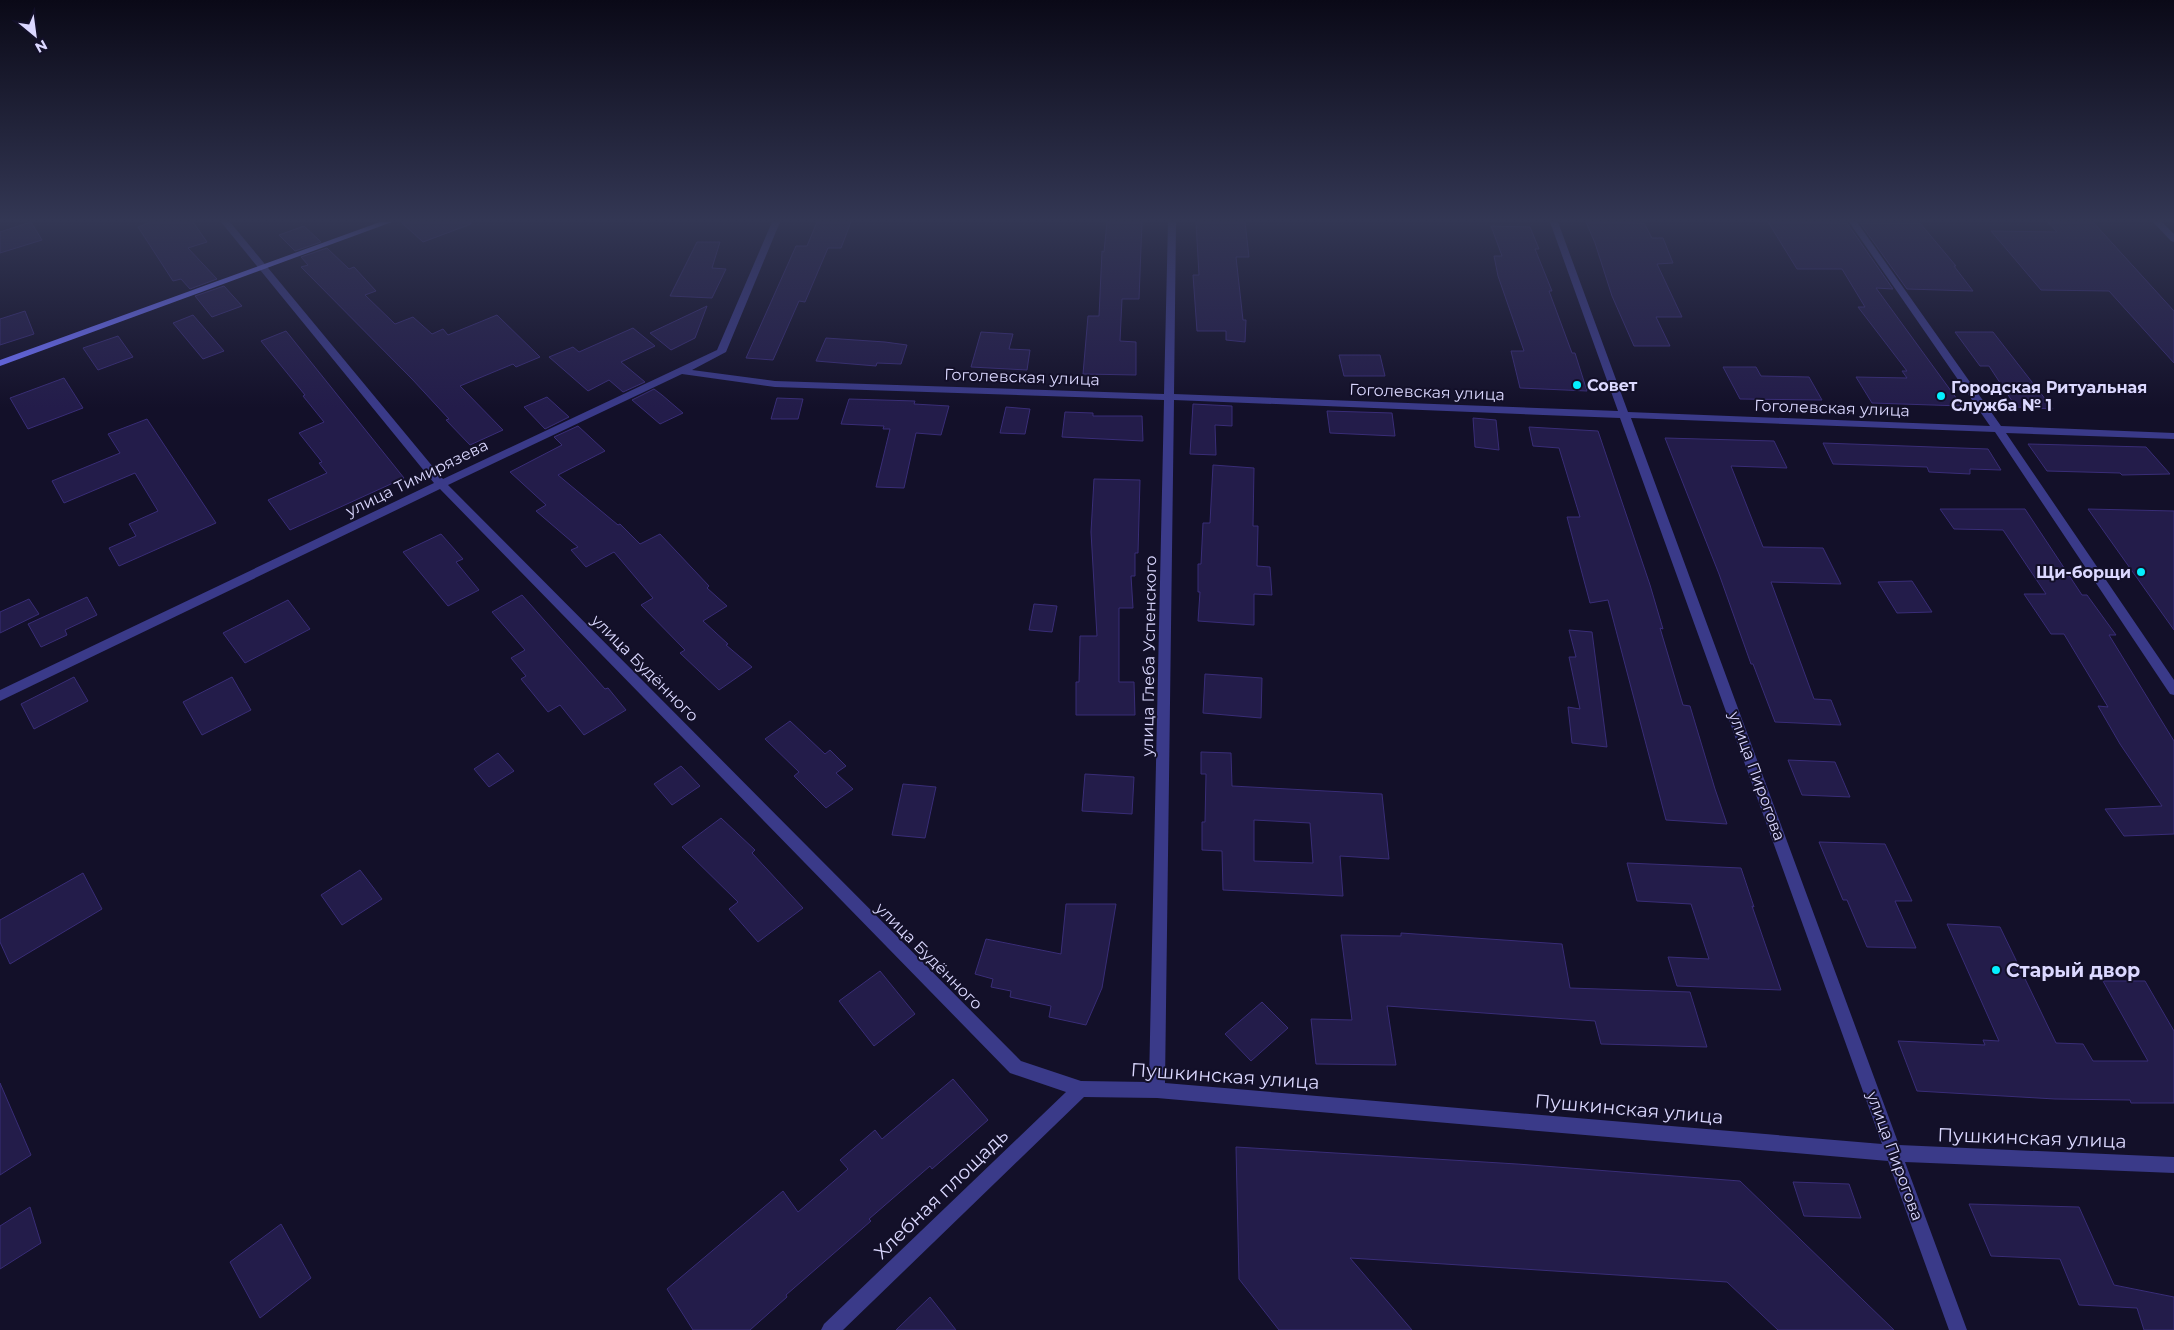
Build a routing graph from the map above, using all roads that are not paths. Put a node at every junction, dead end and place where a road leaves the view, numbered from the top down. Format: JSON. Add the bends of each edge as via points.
{"nodes":[{"id":1,"x":217,"y":284,"type":"edge"},
{"id":2,"x":278,"y":284,"type":"edge"},
{"id":3,"x":750,"y":284,"type":"edge"},
{"id":4,"x":1171,"y":284,"type":"edge"},
{"id":5,"x":1577,"y":284,"type":"edge"},
{"id":6,"x":1896,"y":284,"type":"edge"},
{"id":7,"x":0,"y":363,"type":"edge"},
{"id":8,"x":680,"y":371,"type":"junction"},
{"id":9,"x":1169,"y":397,"type":"junction"},
{"id":10,"x":1626,"y":416,"type":"junction"},
{"id":11,"x":1998,"y":429,"type":"junction"},
{"id":12,"x":2174,"y":436,"type":"edge"},
{"id":13,"x":441,"y":484,"type":"junction"},
{"id":14,"x":2174,"y":690,"type":"edge"},
{"id":15,"x":0,"y":696,"type":"edge"},
{"id":16,"x":1081,"y":1089,"type":"junction"},
{"id":17,"x":1157,"y":1090,"type":"junction"},
{"id":18,"x":1894,"y":1153,"type":"junction"},
{"id":19,"x":2174,"y":1165,"type":"edge"},
{"id":20,"x":830,"y":1330,"type":"edge"},
{"id":21,"x":1958,"y":1330,"type":"edge"}],
"edges":[{"from":1,"to":7,"type":"street"},
{"from":2,"to":13,"type":"street","name":"улица Будённого"},
{"from":3,"to":8,"type":"street","name":"улица Тимирязева","via":[[721,352]]},
{"from":4,"to":9,"type":"street","name":"улица Глеба Успенского"},
{"from":5,"to":10,"type":"street","name":"улица Пирогова"},
{"from":6,"to":11,"type":"street"},
{"from":8,"to":9,"type":"street","name":"Гоголевская улица","via":[[775,384]]},
{"from":8,"to":13,"type":"street","name":"улица Тимирязева"},
{"from":9,"to":10,"type":"street","name":"Гоголевская улица"},
{"from":9,"to":17,"type":"street","name":"улица Глеба Успенского"},
{"from":10,"to":11,"type":"street","name":"Гоголевская улица"},
{"from":10,"to":18,"type":"street","name":"улица Пирогова"},
{"from":11,"to":12,"type":"street","name":"Гоголевская улица"},
{"from":11,"to":14,"type":"street"},
{"from":13,"to":15,"type":"street","name":"улица Тимирязева"},
{"from":13,"to":16,"type":"street","name":"улица Будённого","via":[[1016,1067]]},
{"from":16,"to":17,"type":"street","name":"Пушкинская улица"},
{"from":16,"to":20,"type":"street","name":"Хлебная площадь"},
{"from":17,"to":18,"type":"street","name":"Пушкинская улица"},
{"from":18,"to":19,"type":"street","name":"Пушкинская улица"},
{"from":18,"to":21,"type":"street","name":"улица Пирогова"}]}
